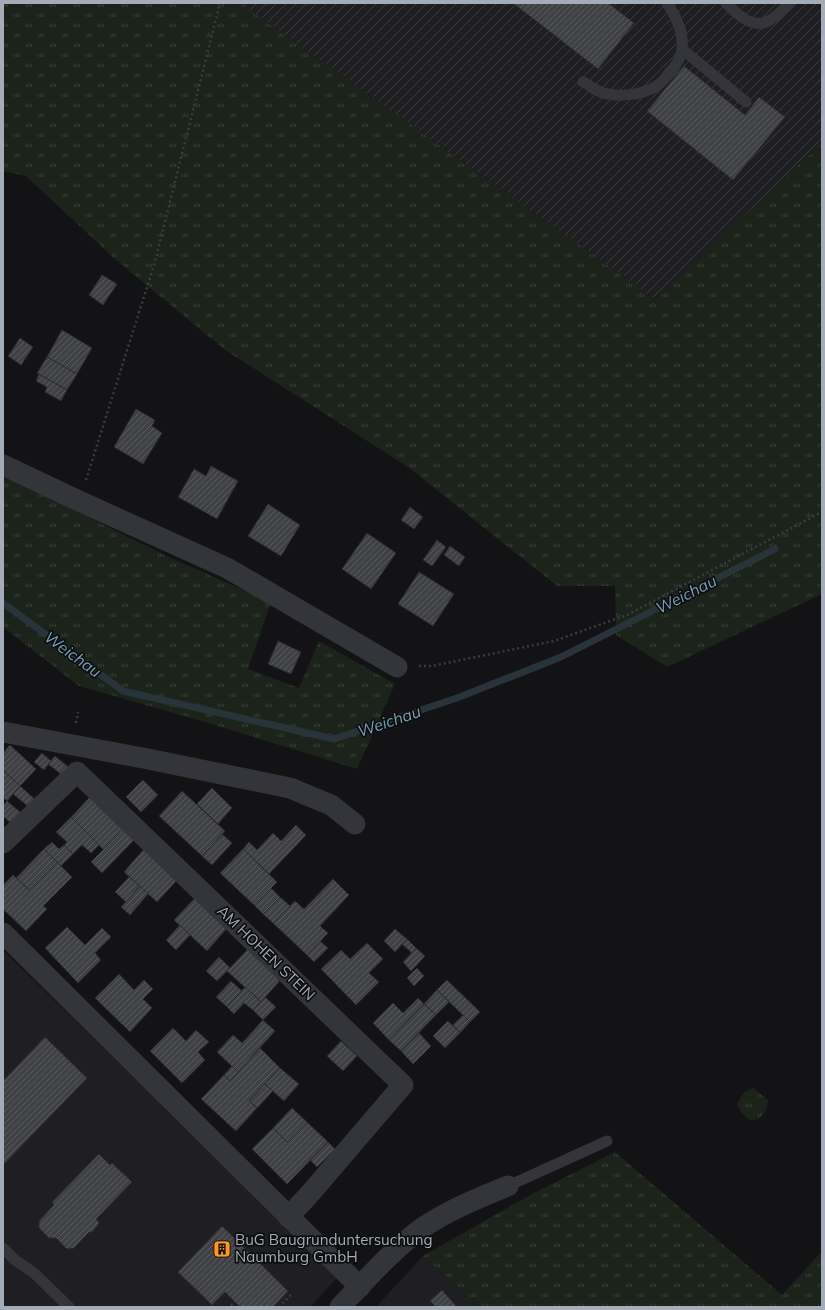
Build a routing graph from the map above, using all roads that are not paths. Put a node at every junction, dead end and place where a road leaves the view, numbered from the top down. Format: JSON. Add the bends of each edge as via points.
{"nodes":[{"id":1,"x":667,"y":3,"type":"edge"},
{"id":2,"x":726,"y":3,"type":"edge"},
{"id":3,"x":790,"y":3,"type":"edge"},
{"id":4,"x":682,"y":50,"type":"junction"},
{"id":5,"x":583,"y":82,"type":"dead end"},
{"id":6,"x":746,"y":102,"type":"dead end"},
{"id":7,"x":3,"y":465,"type":"edge"},
{"id":8,"x":397,"y":667,"type":"road end"},
{"id":9,"x":3,"y":732,"type":"edge"},
{"id":10,"x":355,"y":824,"type":"dead end"},
{"id":11,"x":3,"y":843,"type":"edge"},
{"id":12,"x":3,"y":933,"type":"edge"},
{"id":13,"x":607,"y":1141,"type":"dead end"},
{"id":14,"x":508,"y":1186,"type":"joint"},
{"id":15,"x":288,"y":1217,"type":"junction"},
{"id":16,"x":3,"y":1248,"type":"edge"},
{"id":17,"x":3,"y":1260,"type":"edge"},
{"id":18,"x":15,"y":1260,"type":"junction"},
{"id":19,"x":360,"y":1287,"type":"junction"},
{"id":20,"x":344,"y":1306,"type":"edge"},
{"id":21,"x":69,"y":1307,"type":"edge"}],
"edges":[{"from":1,"to":4,"type":"lane","via":[[676,18]]},
{"from":2,"to":3,"type":"lane","via":[[740,17],[756,24],[772,19]]},
{"from":4,"to":5,"type":"lane","via":[[676,65],[665,79],[652,89],[631,95],[611,94],[597,91]]},
{"from":4,"to":6,"type":"lane"},
{"from":7,"to":8,"type":"street","via":[[227,568]]},
{"from":9,"to":10,"type":"street","via":[[290,788],[331,806]]},
{"from":11,"to":15,"type":"street","name":"AM HOHEN STEIN","via":[[77,772],[403,1085]]},
{"from":12,"to":15,"type":"street"},
{"from":13,"to":14,"type":"lane"},
{"from":14,"to":19,"type":"street","via":[[442,1215],[399,1247]]},
{"from":15,"to":19,"type":"street"},
{"from":16,"to":18,"type":"lane"},
{"from":17,"to":18,"type":"lane"},
{"from":18,"to":21,"type":"lane","via":[[34,1273]]},
{"from":19,"to":20,"type":"street"}]}
